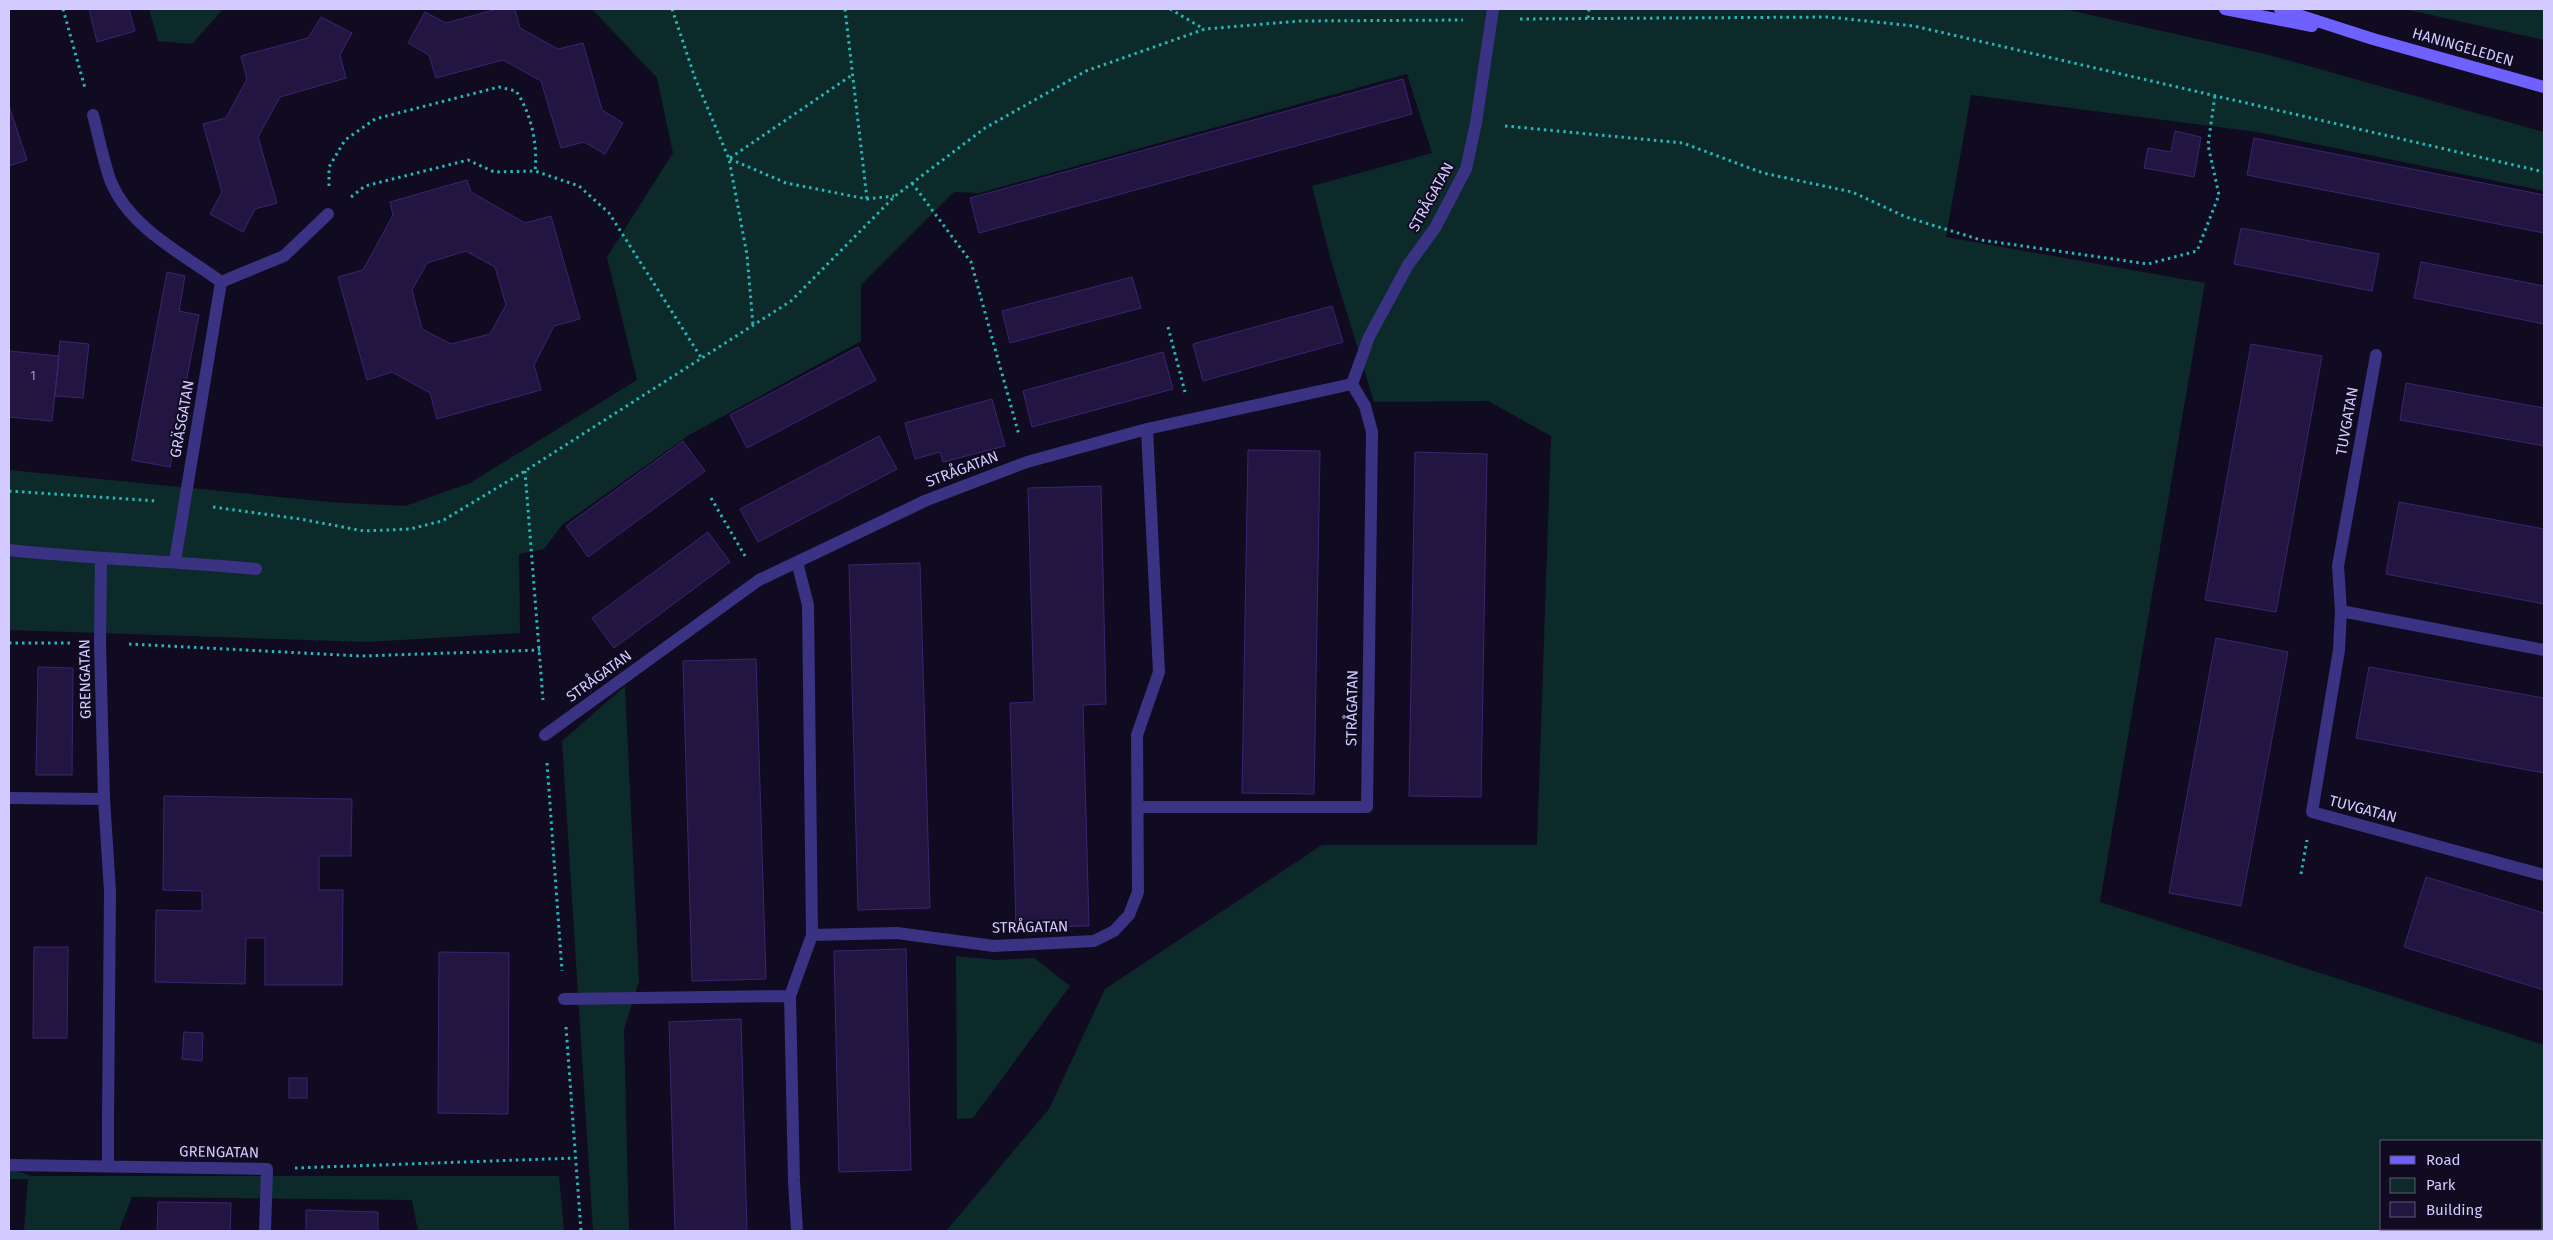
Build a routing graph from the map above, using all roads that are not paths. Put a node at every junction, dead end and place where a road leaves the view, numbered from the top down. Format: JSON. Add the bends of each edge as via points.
{"nodes":[{"id":1,"x":2225,"y":9,"type":"edge"},
{"id":2,"x":2280,"y":9,"type":"edge"},
{"id":3,"x":1492,"y":14,"type":"edge"},
{"id":4,"x":2373,"y":38,"type":"junction"},
{"id":5,"x":2544,"y":87,"type":"edge"},
{"id":6,"x":93,"y":115,"type":"road end"},
{"id":7,"x":328,"y":214,"type":"road end"},
{"id":8,"x":222,"y":282,"type":"junction"},
{"id":9,"x":2376,"y":355,"type":"dead end"},
{"id":10,"x":1352,"y":384,"type":"junction"},
{"id":11,"x":1148,"y":429,"type":"junction"},
{"id":12,"x":9,"y":550,"type":"edge"},
{"id":13,"x":101,"y":558,"type":"junction"},
{"id":14,"x":175,"y":561,"type":"junction"},
{"id":15,"x":797,"y":562,"type":"junction"},
{"id":16,"x":256,"y":569,"type":"dead end"},
{"id":17,"x":2341,"y":611,"type":"junction"},
{"id":18,"x":2544,"y":650,"type":"edge"},
{"id":19,"x":545,"y":735,"type":"road end"},
{"id":20,"x":10,"y":798,"type":"dead end"},
{"id":21,"x":104,"y":799,"type":"junction"},
{"id":22,"x":1138,"y":806,"type":"junction"},
{"id":23,"x":2544,"y":875,"type":"edge"},
{"id":24,"x":812,"y":935,"type":"junction"},
{"id":25,"x":790,"y":996,"type":"junction"},
{"id":26,"x":564,"y":999,"type":"road end"},
{"id":27,"x":9,"y":1165,"type":"edge"},
{"id":28,"x":108,"y":1166,"type":"junction"},
{"id":29,"x":265,"y":1231,"type":"edge"},
{"id":30,"x":797,"y":1231,"type":"edge"}],
"edges":[{"from":1,"to":4,"type":"main road","name":"HANINGELEDEN"},
{"from":2,"to":4,"type":"main road","name":"HANINGELEDEN"},
{"from":3,"to":10,"type":"street","name":"STRÅGATAN","via":[[1466,169],[1435,228],[1408,265],[1369,337]]},
{"from":4,"to":5,"type":"main road","name":"HANINGELEDEN"},
{"from":6,"to":8,"type":"street","via":[[112,182],[124,204],[140,223]]},
{"from":7,"to":8,"type":"street","via":[[284,256]]},
{"from":8,"to":14,"type":"street","name":"GRÄSGATAN"},
{"from":9,"to":17,"type":"street","name":"TUVGATAN","via":[[2338,566]]},
{"from":10,"to":11,"type":"street","name":"STRÅGATAN"},
{"from":10,"to":22,"type":"street","name":"STRÅGATAN","via":[[1365,406],[1372,432],[1367,807]]},
{"from":11,"to":15,"type":"street","name":"STRÅGATAN","via":[[1027,462],[927,500]]},
{"from":11,"to":22,"type":"street","name":"STRÅGATAN","via":[[1158,672],[1137,735]]},
{"from":12,"to":13,"type":"street"},
{"from":13,"to":14,"type":"street"},
{"from":13,"to":21,"type":"street","name":"GRENGATAN"},
{"from":14,"to":16,"type":"street"},
{"from":15,"to":19,"type":"street","name":"STRÅGATAN","via":[[759,580]]},
{"from":15,"to":24,"type":"street","via":[[808,605]]},
{"from":17,"to":18,"type":"street"},
{"from":17,"to":23,"type":"street","name":"TUVGATAN","via":[[2339,650],[2312,812]]},
{"from":20,"to":21,"type":"street"},
{"from":21,"to":28,"type":"street","name":"GRENGATAN","via":[[110,891]]},
{"from":22,"to":24,"type":"street","name":"STRÅGATAN","via":[[1138,892],[1129,914],[1114,931],[1094,941],[994,946],[897,933]]},
{"from":24,"to":25,"type":"street"},
{"from":25,"to":26,"type":"street"},
{"from":25,"to":30,"type":"street"},
{"from":27,"to":28,"type":"street","name":"GRENGATAN"},
{"from":28,"to":29,"type":"street","name":"GRENGATAN","via":[[266,1169]]}]}
